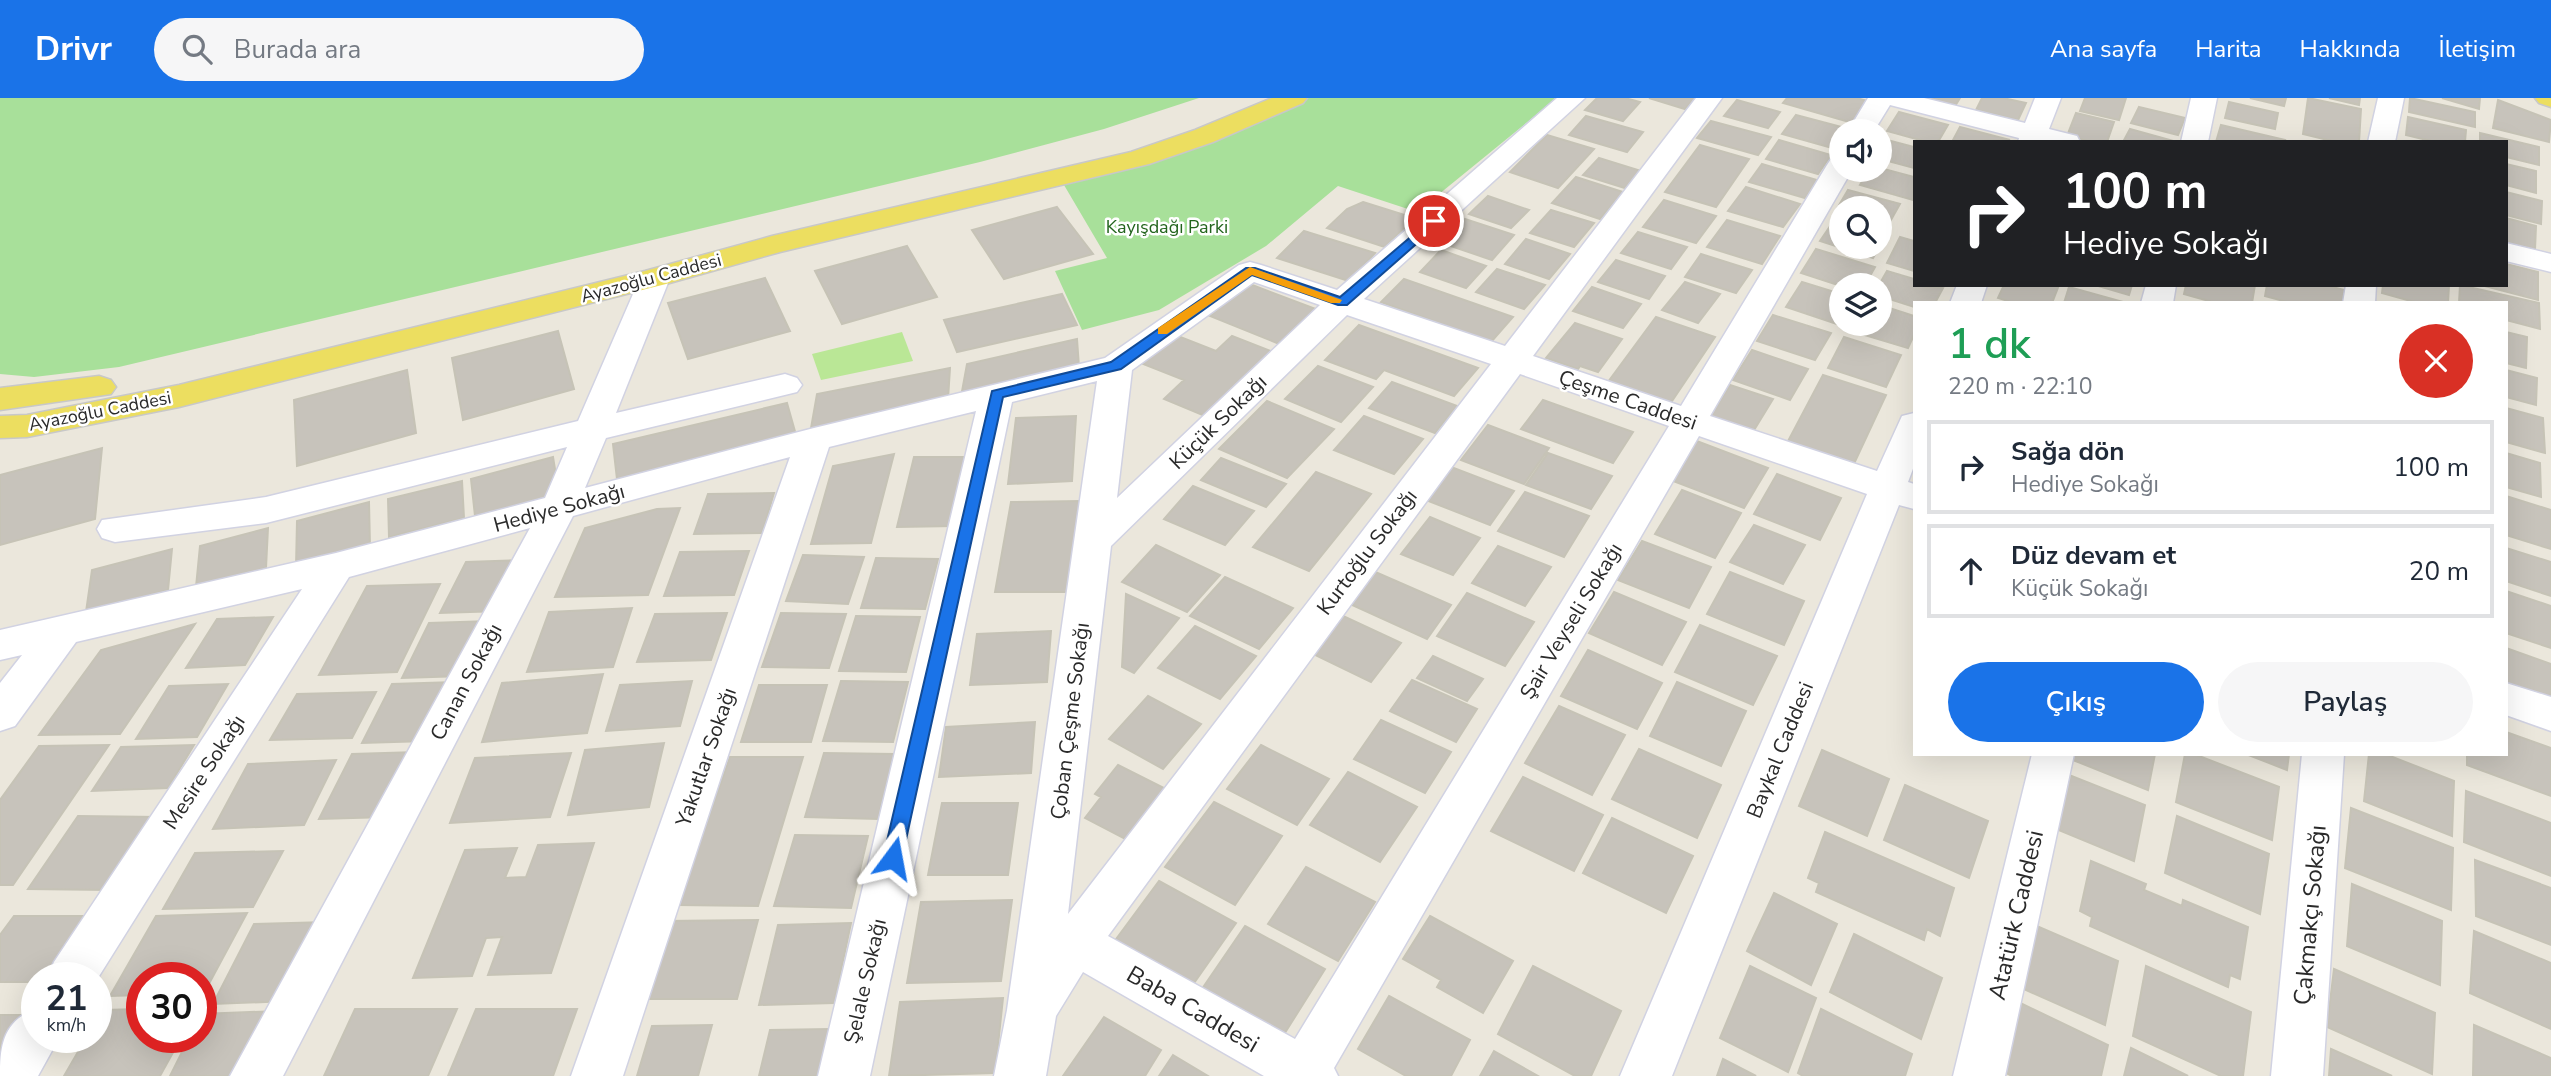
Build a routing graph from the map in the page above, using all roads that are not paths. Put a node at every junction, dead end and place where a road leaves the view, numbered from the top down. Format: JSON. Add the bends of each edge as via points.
{"nodes":[{"id":1,"x":1240,"y":98,"type":"edge"},
{"id":2,"x":1294,"y":98,"type":"edge"},
{"id":3,"x":1572,"y":98,"type":"edge"},
{"id":4,"x":1709,"y":98,"type":"edge"},
{"id":5,"x":1881,"y":98,"type":"edge"},
{"id":6,"x":1893,"y":98,"type":"edge"},
{"id":7,"x":2048,"y":98,"type":"edge"},
{"id":8,"x":2204,"y":98,"type":"edge"},
{"id":9,"x":2391,"y":98,"type":"edge"},
{"id":10,"x":1868,"y":119,"type":"edge"},
{"id":11,"x":2033,"y":138,"type":"edge"},
{"id":12,"x":2194,"y":140,"type":"edge"},
{"id":13,"x":2381,"y":140,"type":"edge"},
{"id":14,"x":1831,"y":182,"type":"edge"},
{"id":15,"x":2508,"y":252,"type":"edge"},
{"id":16,"x":2551,"y":263,"type":"edge"},
{"id":17,"x":654,"y":278,"type":"junction"},
{"id":18,"x":1342,"y":302,"type":"junction"},
{"id":19,"x":1125,"y":358,"type":"junction"},
{"id":20,"x":1511,"y":360,"type":"junction"},
{"id":21,"x":785,"y":385,"type":"dead end"},
{"id":22,"x":997,"y":394,"type":"junction"},
{"id":23,"x":0,"y":399,"type":"edge"},
{"id":24,"x":1689,"y":421,"type":"junction"},
{"id":25,"x":0,"y":427,"type":"edge"},
{"id":26,"x":1913,"y":429,"type":"edge"},
{"id":27,"x":591,"y":431,"type":"junction"},
{"id":28,"x":814,"y":439,"type":"junction"},
{"id":29,"x":1901,"y":493,"type":"edge"},
{"id":30,"x":559,"y":508,"type":"junction"},
{"id":31,"x":115,"y":529,"type":"dead end"},
{"id":32,"x":1093,"y":542,"type":"junction"},
{"id":33,"x":336,"y":567,"type":"junction"},
{"id":34,"x":63,"y":630,"type":"junction"},
{"id":35,"x":0,"y":645,"type":"edge"},
{"id":36,"x":2508,"y":700,"type":"edge"},
{"id":37,"x":0,"y":714,"type":"edge"},
{"id":38,"x":2551,"y":714,"type":"edge"},
{"id":39,"x":2053,"y":756,"type":"edge"},
{"id":40,"x":2323,"y":756,"type":"edge"},
{"id":41,"x":1075,"y":942,"type":"junction"},
{"id":42,"x":81,"y":962,"type":"edge"},
{"id":43,"x":1032,"y":1010,"type":"junction"},
{"id":44,"x":24,"y":1053,"type":"edge"},
{"id":45,"x":1305,"y":1074,"type":"edge"},
{"id":46,"x":9,"y":1076,"type":"edge"},
{"id":47,"x":256,"y":1076,"type":"edge"},
{"id":48,"x":597,"y":1076,"type":"edge"},
{"id":49,"x":844,"y":1076,"type":"edge"},
{"id":50,"x":1020,"y":1076,"type":"edge"},
{"id":51,"x":1646,"y":1076,"type":"edge"},
{"id":52,"x":1979,"y":1076,"type":"edge"},
{"id":53,"x":2297,"y":1076,"type":"edge"}],
"edges":[{"from":1,"to":23,"type":"main road","name":"Ayazoğlu Caddesi","via":[[1135,135],[241,357],[135,382]]},
{"from":2,"to":17,"type":"main road","name":"Ayazoğlu Caddesi","via":[[1139,158],[772,245]]},
{"from":3,"to":18,"type":"street","name":"Küçük Sokağı"},
{"from":4,"to":20,"type":"street","name":"Kurtoğlu Sokağı"},
{"from":5,"to":10,"type":"street"},
{"from":6,"to":11,"type":"street"},
{"from":7,"to":11,"type":"street"},
{"from":8,"to":12,"type":"street"},
{"from":9,"to":13,"type":"street"},
{"from":14,"to":24,"type":"street","name":"Şair Veyseli Sokağı"},
{"from":15,"to":16,"type":"street"},
{"from":17,"to":25,"type":"main road","name":"Ayazoğlu Caddesi","via":[[179,396],[27,426]]},
{"from":17,"to":27,"type":"street","name":"Canan Sokağı"},
{"from":18,"to":19,"type":"street","via":[[1250,271]]},
{"from":18,"to":20,"type":"street","name":"Çeşme Caddesi"},
{"from":18,"to":32,"type":"street","name":"Küçük Sokağı"},
{"from":19,"to":22,"type":"street","name":"Hediye Sokağı"},
{"from":19,"to":32,"type":"street","name":"Çoban Çeşme Sokağı"},
{"from":20,"to":24,"type":"street","name":"Çeşme Caddesi"},
{"from":20,"to":41,"type":"street","name":"Kurtoğlu Sokağı"},
{"from":21,"to":27,"type":"street"},
{"from":22,"to":28,"type":"street","name":"Hediye Sokağı"},
{"from":22,"to":49,"type":"street","name":"Şelale Sokağı"},
{"from":24,"to":29,"type":"street","name":"Çeşme Caddesi"},
{"from":24,"to":45,"type":"street","name":"Şair Veyseli Sokağı"},
{"from":26,"to":29,"type":"street","name":"Baykal Caddesi"},
{"from":27,"to":30,"type":"street","name":"Canan Sokağı"},
{"from":27,"to":31,"type":"street","via":[[266,510]]},
{"from":28,"to":30,"type":"street","name":"Hediye Sokağı"},
{"from":28,"to":48,"type":"street","name":"Yakutlar Sokağı"},
{"from":29,"to":51,"type":"street","name":"Baykal Caddesi"},
{"from":30,"to":33,"type":"street","name":"Hediye Sokağı"},
{"from":30,"to":47,"type":"street","name":"Canan Sokağı"},
{"from":32,"to":43,"type":"street","name":"Çoban Çeşme Sokağı"},
{"from":33,"to":34,"type":"street","name":"Hediye Sokağı"},
{"from":33,"to":42,"type":"street","name":"Mesire Sokağı"},
{"from":34,"to":35,"type":"street","name":"Hediye Sokağı"},
{"from":34,"to":37,"type":"street"},
{"from":36,"to":38,"type":"street"},
{"from":39,"to":52,"type":"street","name":"Atatürk Caddesi"},
{"from":40,"to":53,"type":"street","name":"Çakmakçı Sokağı"},
{"from":41,"to":43,"type":"street","name":"Kurtoğlu Sokağı"},
{"from":41,"to":45,"type":"street","name":"Baba Caddesi"},
{"from":43,"to":50,"type":"street","name":"Çoban Çeşme Sokağı"},
{"from":44,"to":46,"type":"street"}]}
